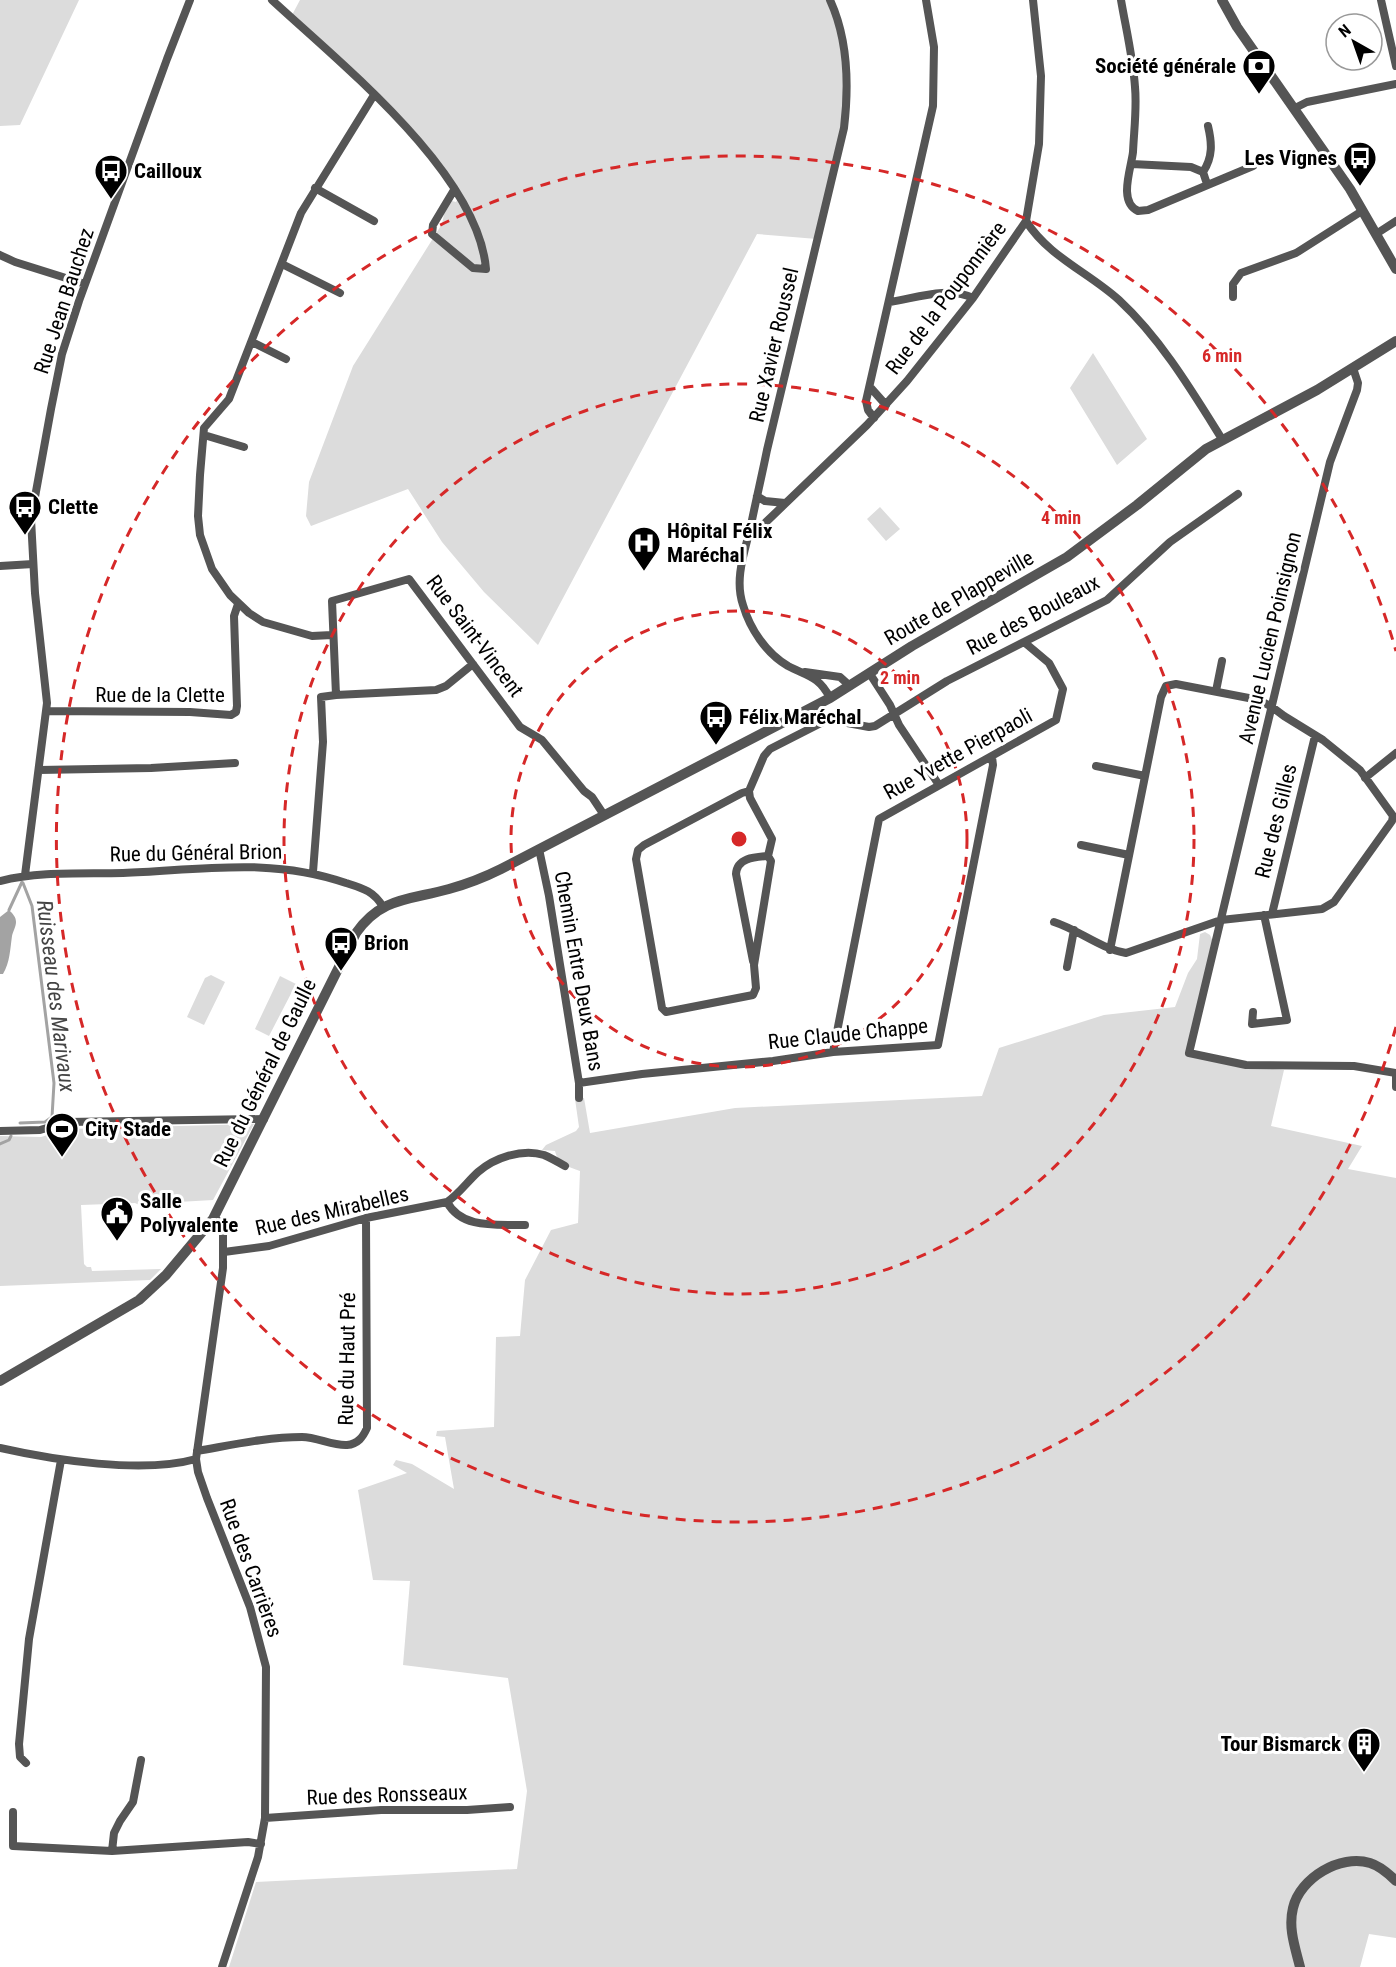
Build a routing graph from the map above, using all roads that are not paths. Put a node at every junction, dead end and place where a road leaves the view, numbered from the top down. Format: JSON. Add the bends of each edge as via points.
{"nodes":[{"id":1,"x":190,"y":0,"type":"edge"},
{"id":2,"x":272,"y":0,"type":"edge"},
{"id":3,"x":832,"y":0,"type":"edge"},
{"id":4,"x":926,"y":0,"type":"edge"},
{"id":5,"x":1033,"y":0,"type":"edge"},
{"id":6,"x":1121,"y":0,"type":"edge"},
{"id":7,"x":1222,"y":0,"type":"edge"},
{"id":8,"x":1381,"y":0,"type":"edge"},
{"id":9,"x":1396,"y":66,"type":"edge"},
{"id":10,"x":1396,"y":84,"type":"edge"},
{"id":11,"x":374,"y":95,"type":"junction"},
{"id":12,"x":1295,"y":108,"type":"junction"},
{"id":13,"x":1208,"y":126,"type":"dead end"},
{"id":14,"x":1132,"y":165,"type":"junction"},
{"id":15,"x":1253,"y":166,"type":"dead end"},
{"id":16,"x":1203,"y":172,"type":"junction"},
{"id":17,"x":1208,"y":184,"type":"junction"},
{"id":18,"x":315,"y":188,"type":"junction"},
{"id":19,"x":454,"y":190,"type":"junction"},
{"id":20,"x":1362,"y":211,"type":"junction"},
{"id":21,"x":374,"y":221,"type":"dead end"},
{"id":22,"x":1026,"y":221,"type":"junction"},
{"id":23,"x":1396,"y":221,"type":"edge"},
{"id":24,"x":1376,"y":234,"type":"junction"},
{"id":25,"x":0,"y":255,"type":"edge"},
{"id":26,"x":282,"y":264,"type":"junction"},
{"id":27,"x":1396,"y":269,"type":"edge"},
{"id":28,"x":86,"y":285,"type":"junction"},
{"id":29,"x":340,"y":293,"type":"dead end"},
{"id":30,"x":1233,"y":297,"type":"dead end"},
{"id":31,"x":973,"y":298,"type":"junction"},
{"id":32,"x":890,"y":302,"type":"junction"},
{"id":33,"x":1396,"y":341,"type":"edge"},
{"id":34,"x":252,"y":342,"type":"junction"},
{"id":35,"x":286,"y":359,"type":"dead end"},
{"id":36,"x":1353,"y":368,"type":"junction"},
{"id":37,"x":870,"y":387,"type":"junction"},
{"id":38,"x":886,"y":405,"type":"junction"},
{"id":39,"x":874,"y":418,"type":"junction"},
{"id":40,"x":204,"y":435,"type":"junction"},
{"id":41,"x":1222,"y":439,"type":"junction"},
{"id":42,"x":244,"y":447,"type":"dead end"},
{"id":43,"x":1238,"y":494,"type":"dead end"},
{"id":44,"x":757,"y":496,"type":"junction"},
{"id":45,"x":785,"y":503,"type":"junction"},
{"id":46,"x":750,"y":528,"type":"junction"},
{"id":47,"x":33,"y":564,"type":"junction"},
{"id":48,"x":0,"y":566,"type":"edge"},
{"id":49,"x":238,"y":604,"type":"junction"},
{"id":50,"x":333,"y":635,"type":"junction"},
{"id":51,"x":1024,"y":642,"type":"junction"},
{"id":52,"x":1222,"y":661,"type":"dead end"},
{"id":53,"x":473,"y":664,"type":"junction"},
{"id":54,"x":804,"y":672,"type":"junction"},
{"id":55,"x":870,"y":674,"type":"junction"},
{"id":56,"x":850,"y":686,"type":"junction"},
{"id":57,"x":1215,"y":692,"type":"junction"},
{"id":58,"x":336,"y":695,"type":"junction"},
{"id":59,"x":830,"y":698,"type":"junction"},
{"id":60,"x":1272,"y":707,"type":"junction"},
{"id":61,"x":47,"y":711,"type":"junction"},
{"id":62,"x":894,"y":714,"type":"junction"},
{"id":63,"x":1315,"y":736,"type":"junction"},
{"id":64,"x":1396,"y":753,"type":"edge"},
{"id":65,"x":992,"y":757,"type":"junction"},
{"id":66,"x":235,"y":763,"type":"dead end"},
{"id":67,"x":1096,"y":766,"type":"dead end"},
{"id":68,"x":39,"y":770,"type":"junction"},
{"id":69,"x":1145,"y":776,"type":"junction"},
{"id":70,"x":1365,"y":778,"type":"junction"},
{"id":71,"x":939,"y":784,"type":"junction"},
{"id":72,"x":749,"y":791,"type":"junction"},
{"id":73,"x":650,"y":792,"type":"joint"},
{"id":74,"x":604,"y":815,"type":"junction"},
{"id":75,"x":1081,"y":845,"type":"dead end"},
{"id":76,"x":539,"y":849,"type":"junction"},
{"id":77,"x":1129,"y":855,"type":"junction"},
{"id":78,"x":768,"y":856,"type":"junction"},
{"id":79,"x":313,"y":872,"type":"junction"},
{"id":80,"x":25,"y":875,"type":"junction"},
{"id":81,"x":0,"y":881,"type":"edge"},
{"id":82,"x":383,"y":907,"type":"junction"},
{"id":83,"x":1268,"y":915,"type":"junction"},
{"id":84,"x":1221,"y":920,"type":"junction"},
{"id":85,"x":1054,"y":922,"type":"dead end"},
{"id":86,"x":1074,"y":930,"type":"junction"},
{"id":87,"x":1110,"y":950,"type":"junction"},
{"id":88,"x":754,"y":965,"type":"junction"},
{"id":89,"x":1067,"y":967,"type":"dead end"},
{"id":90,"x":1253,"y":1012,"type":"dead end"},
{"id":91,"x":833,"y":1052,"type":"junction"},
{"id":92,"x":1396,"y":1074,"type":"edge"},
{"id":93,"x":579,"y":1083,"type":"junction"},
{"id":94,"x":1396,"y":1087,"type":"edge"},
{"id":95,"x":579,"y":1098,"type":"dead end"},
{"id":96,"x":264,"y":1119,"type":"junction"},
{"id":97,"x":0,"y":1131,"type":"edge"},
{"id":98,"x":565,"y":1166,"type":"dead end"},
{"id":99,"x":447,"y":1202,"type":"junction"},
{"id":100,"x":366,"y":1218,"type":"junction"},
{"id":101,"x":213,"y":1219,"type":"junction"},
{"id":102,"x":525,"y":1225,"type":"dead end"},
{"id":103,"x":224,"y":1252,"type":"junction"},
{"id":104,"x":0,"y":1381,"type":"edge"},
{"id":105,"x":0,"y":1448,"type":"edge"},
{"id":106,"x":196,"y":1455,"type":"junction"},
{"id":107,"x":61,"y":1460,"type":"junction"},
{"id":108,"x":141,"y":1761,"type":"dead end"},
{"id":109,"x":26,"y":1763,"type":"dead end"},
{"id":110,"x":510,"y":1807,"type":"dead end"},
{"id":111,"x":13,"y":1812,"type":"dead end"},
{"id":112,"x":265,"y":1818,"type":"junction"},
{"id":113,"x":261,"y":1845,"type":"junction"},
{"id":114,"x":112,"y":1851,"type":"junction"},
{"id":115,"x":1396,"y":1881,"type":"edge"},
{"id":116,"x":222,"y":1967,"type":"edge"},
{"id":117,"x":1300,"y":1967,"type":"edge"}],
"edges":[{"from":1,"to":28,"type":"street","name":"Rue Jean Bauchez"},
{"from":2,"to":11,"type":"street"},
{"from":3,"to":44,"type":"street","name":"Rue Xavier Roussel","via":[[844,46],[844,128]]},
{"from":4,"to":32,"type":"street","via":[[934,47],[933,106]]},
{"from":5,"to":22,"type":"street","via":[[1041,76],[1039,144]]},
{"from":6,"to":14,"type":"street","via":[[1136,89]]},
{"from":7,"to":12,"type":"street"},
{"from":8,"to":9,"type":"street"},
{"from":10,"to":12,"type":"street","via":[[1307,102]]},
{"from":11,"to":18,"type":"street"},
{"from":11,"to":19,"type":"street","via":[[411,131]]},
{"from":12,"to":20,"type":"street"},
{"from":13,"to":16,"type":"street","via":[[1212,148]]},
{"from":14,"to":16,"type":"street","via":[[1191,167]]},
{"from":14,"to":17,"type":"street","via":[[1127,195],[1130,205],[1138,211]]},
{"from":15,"to":17,"type":"street"},
{"from":16,"to":17,"type":"street"},
{"from":18,"to":21,"type":"street"},
{"from":18,"to":26,"type":"street"},
{"from":19,"to":19,"type":"street","via":[[474,223],[486,268],[473,268],[432,234],[433,225]]},
{"from":20,"to":24,"type":"street"},
{"from":20,"to":30,"type":"street","via":[[1296,254],[1241,273],[1233,284]]},
{"from":22,"to":31,"type":"street","name":"Rue de la Pouponnière"},
{"from":22,"to":41,"type":"street","name":"Rue de la Pouponnière","via":[[1048,249],[1095,280],[1128,309],[1177,370]]},
{"from":23,"to":24,"type":"street"},
{"from":24,"to":27,"type":"street"},
{"from":25,"to":28,"type":"street"},
{"from":26,"to":29,"type":"street"},
{"from":26,"to":34,"type":"street"},
{"from":28,"to":47,"type":"street","name":"Rue Jean Bauchez","via":[[62,354],[51,408],[31,519]]},
{"from":31,"to":32,"type":"street","via":[[953,292]]},
{"from":31,"to":38,"type":"street","name":"Rue de la Pouponnière"},
{"from":32,"to":37,"type":"street"},
{"from":33,"to":36,"type":"street","name":"Route de Plappeville"},
{"from":34,"to":35,"type":"street"},
{"from":34,"to":40,"type":"street","via":[[230,399],[206,424]]},
{"from":36,"to":41,"type":"street","name":"Route de Plappeville"},
{"from":36,"to":60,"type":"street","name":"Avenue Lucien Poinsignon","via":[[1357,390],[1330,462]]},
{"from":37,"to":38,"type":"street"},
{"from":37,"to":39,"type":"street","via":[[866,401]]},
{"from":38,"to":39,"type":"street","name":"Rue de la Pouponnière"},
{"from":39,"to":45,"type":"street","name":"Rue de la Pouponnière"},
{"from":40,"to":42,"type":"street"},
{"from":40,"to":49,"type":"street","via":[[198,499],[200,535],[212,569]]},
{"from":41,"to":55,"type":"street","name":"Route de Plappeville","via":[[1068,557]]},
{"from":43,"to":51,"type":"street","name":"Rue des Bouleaux","via":[[1170,542],[1107,600]]},
{"from":44,"to":45,"type":"street"},
{"from":44,"to":46,"type":"street","name":"Rue Xavier Roussel"},
{"from":45,"to":46,"type":"street","name":"Rue de la Pouponnière","via":[[764,524]]},
{"from":46,"to":54,"type":"street","name":"Rue Xavier Roussel","via":[[739,586],[747,618],[774,655]]},
{"from":47,"to":48,"type":"street"},
{"from":47,"to":61,"type":"street","name":"Rue Jean Bauchez"},
{"from":49,"to":50,"type":"street","via":[[279,628],[312,636]]},
{"from":49,"to":61,"type":"street","name":"Rue de la Clette","via":[[234,616],[237,706],[231,715]]},
{"from":50,"to":53,"type":"street","name":"Rue Saint-Vincent","via":[[332,601],[409,579]]},
{"from":50,"to":58,"type":"street","name":"Rue Saint-Vincent"},
{"from":51,"to":62,"type":"street","name":"Rue des Bouleaux","via":[[947,681]]},
{"from":51,"to":65,"type":"street","name":"Rue Yvette Pierpaoli","via":[[1049,663],[1063,688],[1056,720]]},
{"from":52,"to":57,"type":"street"},
{"from":53,"to":58,"type":"street","via":[[436,690]]},
{"from":53,"to":74,"type":"street","name":"Rue Saint-Vincent","via":[[520,727],[542,740]]},
{"from":54,"to":56,"type":"street","name":"Rue Xavier Roussel","via":[[840,677]]},
{"from":54,"to":59,"type":"street","name":"Rue Xavier Roussel","via":[[822,685]]},
{"from":55,"to":56,"type":"street","name":"Route de Plappeville"},
{"from":55,"to":62,"type":"street"},
{"from":56,"to":59,"type":"street","name":"Route de Plappeville"},
{"from":57,"to":60,"type":"street","via":[[1259,700]]},
{"from":57,"to":69,"type":"street","via":[[1176,684],[1166,687]]},
{"from":58,"to":79,"type":"street","via":[[321,697],[323,742]]},
{"from":59,"to":73,"type":"street","name":"Route de Plappeville"},
{"from":60,"to":63,"type":"street"},
{"from":60,"to":84,"type":"street","name":"Avenue Lucien Poinsignon"},
{"from":61,"to":68,"type":"street","name":"Rue Jean Bauchez"},
{"from":62,"to":71,"type":"street"},
{"from":62,"to":72,"type":"street","name":"Rue des Bouleaux","via":[[869,727],[825,721],[770,748]]},
{"from":63,"to":70,"type":"street"},
{"from":63,"to":83,"type":"street","name":"Rue des Gilles"},
{"from":64,"to":70,"type":"street"},
{"from":65,"to":71,"type":"street","name":"Rue Yvette Pierpaoli"},
{"from":65,"to":91,"type":"street","name":"Rue Claude Chappe","via":[[938,1045]]},
{"from":66,"to":68,"type":"street"},
{"from":67,"to":69,"type":"street"},
{"from":68,"to":80,"type":"street","name":"Rue Jean Bauchez"},
{"from":69,"to":77,"type":"street"},
{"from":70,"to":83,"type":"street","via":[[1393,816],[1392,821],[1334,902],[1322,909]]},
{"from":71,"to":91,"type":"street","name":"Rue Yvette Pierpaoli","via":[[879,819]]},
{"from":72,"to":78,"type":"street","via":[[772,839]]},
{"from":72,"to":88,"type":"street","via":[[644,844],[636,859],[663,1010],[753,995]]},
{"from":73,"to":74,"type":"street","name":"Rue du Général de Gaulle"},
{"from":74,"to":76,"type":"street","name":"Rue du Général de Gaulle"},
{"from":75,"to":77,"type":"street"},
{"from":76,"to":82,"type":"street","name":"Rue du Général de Gaulle","via":[[482,878]]},
{"from":76,"to":93,"type":"street","name":"Chemin Entre Deux Bans"},
{"from":77,"to":87,"type":"street"},
{"from":78,"to":88,"type":"street","via":[[771,861]]},
{"from":78,"to":88,"type":"street","via":[[741,862],[736,867]]},
{"from":79,"to":80,"type":"street","name":"Rue du Général Brion","via":[[250,867]]},
{"from":79,"to":82,"type":"street","name":"Rue du Général Brion","via":[[367,890]]},
{"from":80,"to":81,"type":"street","name":"Rue du Général Brion"},
{"from":82,"to":96,"type":"street","name":"Rue du Général de Gaulle","via":[[356,933]]},
{"from":83,"to":84,"type":"street"},
{"from":83,"to":90,"type":"street","via":[[1287,1020],[1252,1024]]},
{"from":84,"to":87,"type":"street","via":[[1126,953]]},
{"from":84,"to":92,"type":"street","name":"Avenue Lucien Poinsignon","via":[[1189,1053],[1246,1065],[1354,1066]]},
{"from":85,"to":86,"type":"street"},
{"from":86,"to":87,"type":"street"},
{"from":86,"to":89,"type":"street"},
{"from":91,"to":93,"type":"street","name":"Rue Claude Chappe"},
{"from":92,"to":94,"type":"street"},
{"from":93,"to":95,"type":"street","name":"Chemin Entre Deux Bans"},
{"from":96,"to":97,"type":"street","via":[[67,1122],[40,1130]]},
{"from":96,"to":101,"type":"street","name":"Rue du Général de Gaulle"},
{"from":98,"to":99,"type":"street","via":[[544,1155],[512,1155],[489,1164]]},
{"from":99,"to":100,"type":"street","name":"Rue des Mirabelles"},
{"from":99,"to":102,"type":"street","via":[[457,1215],[472,1222]]},
{"from":100,"to":103,"type":"street","name":"Rue des Mirabelles","via":[[269,1246]]},
{"from":100,"to":106,"type":"street","name":"Rue du Haut Pré","via":[[367,1428],[363,1437],[347,1445],[304,1437],[265,1439]]},
{"from":101,"to":103,"type":"street","name":"Rue des Carrières","via":[[219,1221],[223,1232]]},
{"from":101,"to":104,"type":"street","name":"Rue du Général de Gaulle","via":[[166,1275],[139,1300]]},
{"from":103,"to":106,"type":"street","name":"Rue des Carrières"},
{"from":105,"to":107,"type":"street","name":"Rue du Haut Pré"},
{"from":106,"to":107,"type":"street","name":"Rue du Haut Pré","via":[[154,1465]]},
{"from":106,"to":112,"type":"street","name":"Rue des Carrières","via":[[198,1472],[249,1607],[266,1667]]},
{"from":107,"to":109,"type":"street","via":[[27,1654],[19,1744],[20,1756]]},
{"from":108,"to":114,"type":"street","via":[[133,1802],[114,1833]]},
{"from":110,"to":112,"type":"street","name":"Rue des Ronsseaux","via":[[381,1809]]},
{"from":111,"to":114,"type":"street","via":[[13,1846]]},
{"from":112,"to":113,"type":"street","name":"Rue des Carrières"},
{"from":113,"to":114,"type":"street","via":[[248,1842]]},
{"from":113,"to":116,"type":"street","name":"Rue des Carrières"},
{"from":115,"to":117,"type":"street","via":[[1380,1867],[1358,1861],[1333,1866],[1312,1878],[1298,1896],[1291,1914],[1291,1934]]}]}
